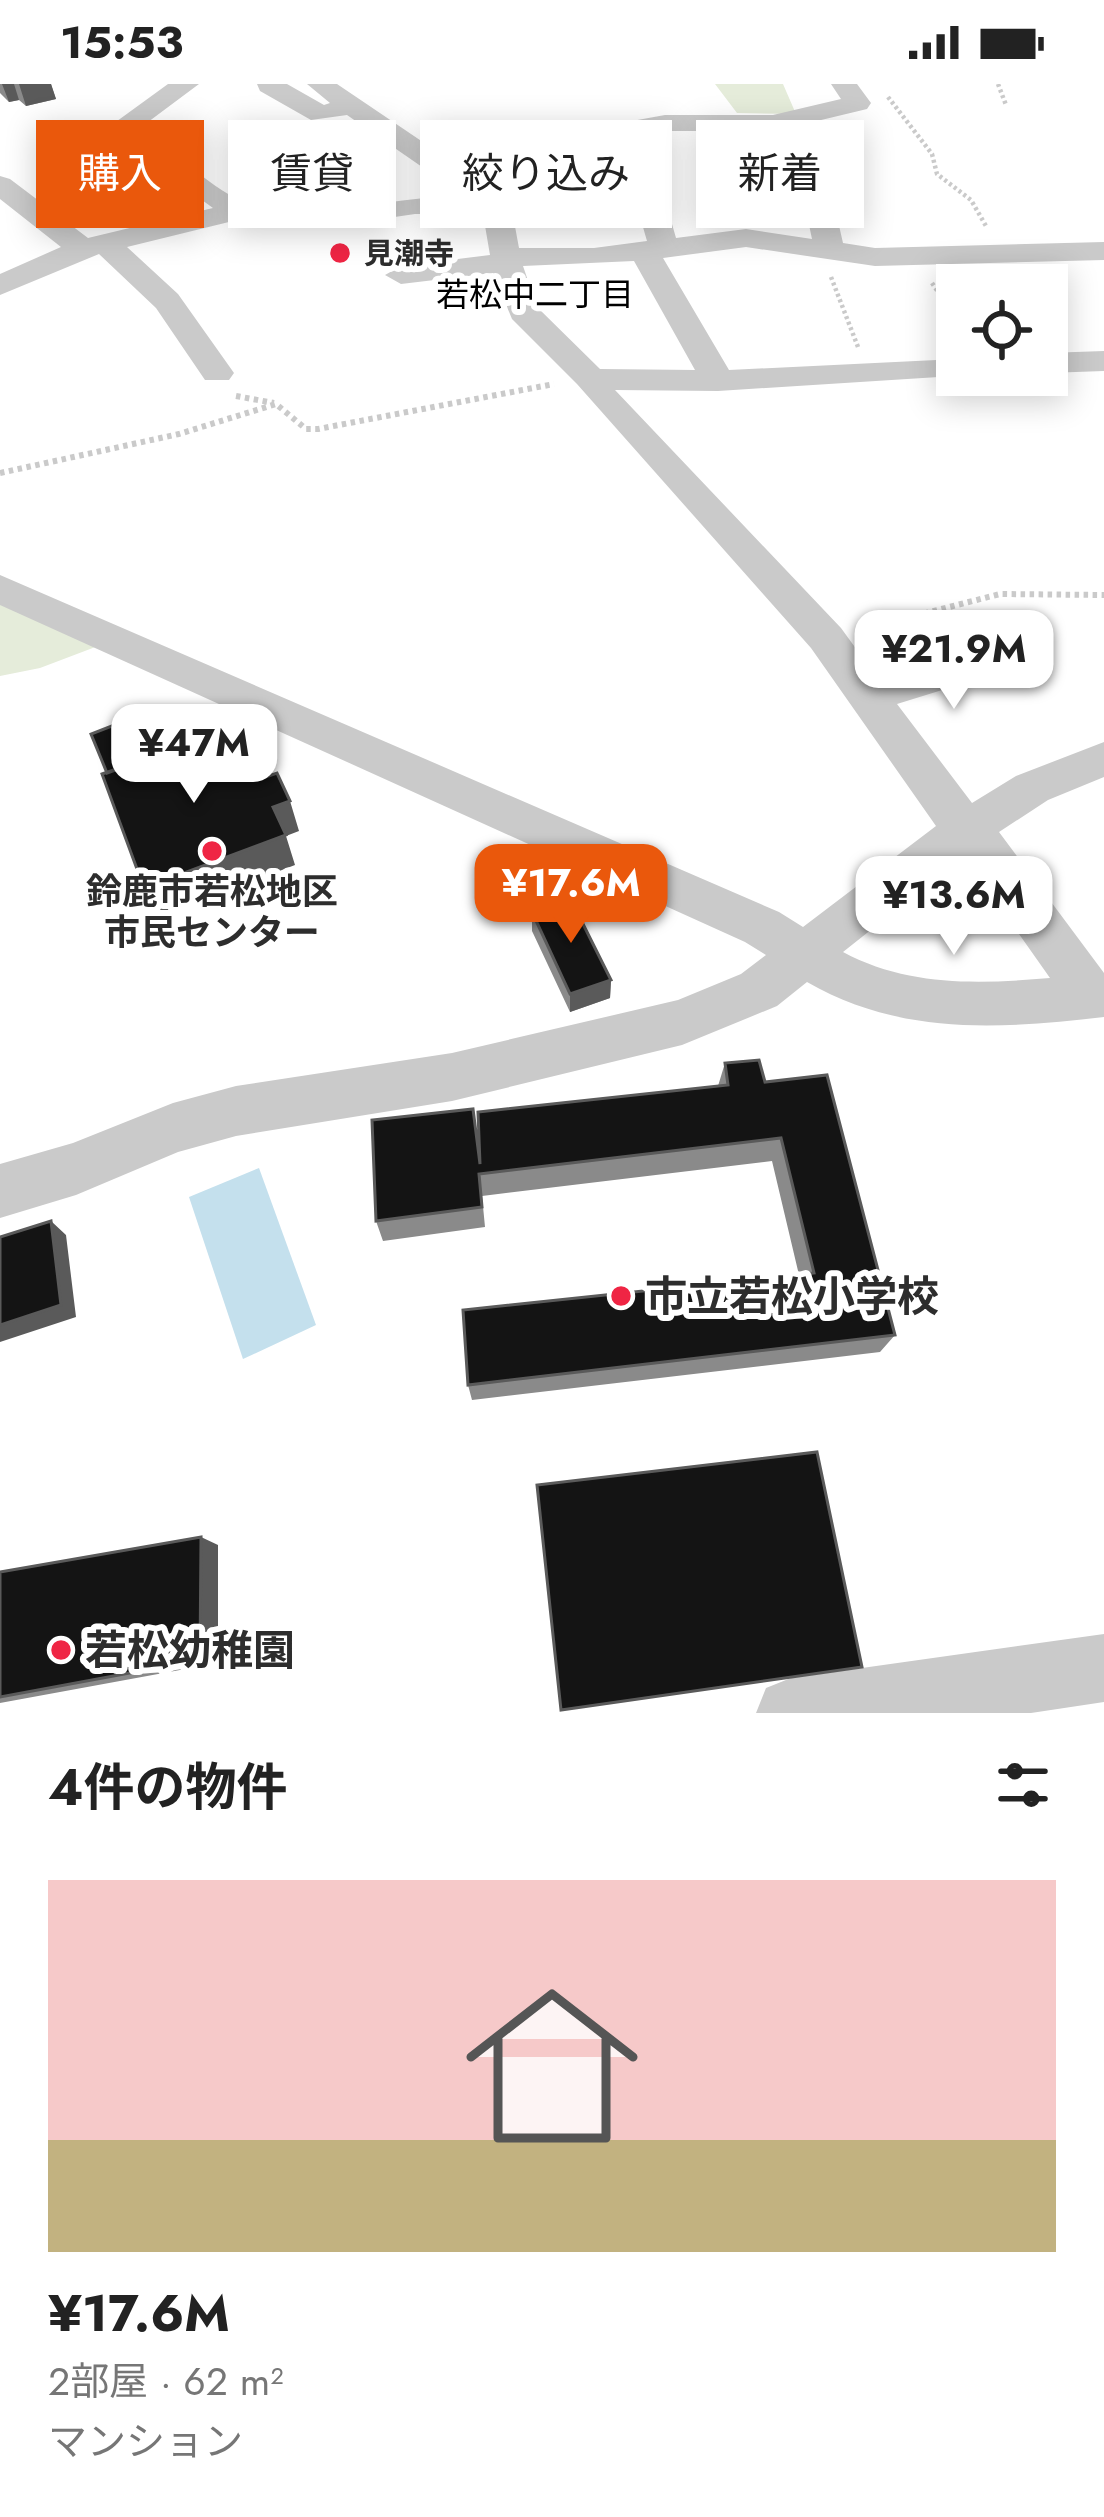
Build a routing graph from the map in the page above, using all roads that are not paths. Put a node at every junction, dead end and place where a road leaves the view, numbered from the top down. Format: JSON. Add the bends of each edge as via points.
{"nodes":[{"id":1,"x":186,"y":84,"type":"edge"},
{"id":2,"x":320,"y":84,"type":"edge"},
{"id":3,"x":269,"y":85,"type":"edge"},
{"id":4,"x":851,"y":94,"type":"edge"},
{"id":5,"x":351,"y":105,"type":"junction"},
{"id":6,"x":781,"y":120,"type":"edge"},
{"id":7,"x":420,"y":153,"type":"edge"},
{"id":8,"x":0,"y":185,"type":"edge"},
{"id":9,"x":228,"y":205,"type":"edge"},
{"id":10,"x":228,"y":213,"type":"edge"},
{"id":11,"x":500,"y":228,"type":"edge"},
{"id":12,"x":652,"y":228,"type":"edge"},
{"id":13,"x":825,"y":228,"type":"edge"},
{"id":14,"x":94,"y":247,"type":"junction"},
{"id":15,"x":653,"y":249,"type":"junction"},
{"id":16,"x":1104,"y":251,"type":"edge"},
{"id":17,"x":828,"y":252,"type":"junction"},
{"id":18,"x":506,"y":259,"type":"junction"},
{"id":19,"x":401,"y":275,"type":"dead end"},
{"id":20,"x":0,"y":286,"type":"edge"},
{"id":21,"x":1104,"y":362,"type":"edge"},
{"id":22,"x":1068,"y":363,"type":"edge"},
{"id":23,"x":936,"y":370,"type":"edge"},
{"id":24,"x":217,"y":373,"type":"dead end"},
{"id":25,"x":591,"y":379,"type":"junction"},
{"id":26,"x":718,"y":381,"type":"junction"},
{"id":27,"x":0,"y":589,"type":"edge"},
{"id":28,"x":1014,"y":652,"type":"dead end"},
{"id":29,"x":870,"y":698,"type":"junction"},
{"id":30,"x":1104,"y":759,"type":"edge"},
{"id":31,"x":967,"y":829,"type":"junction"},
{"id":32,"x":807,"y":955,"type":"junction"},
{"id":33,"x":1097,"y":995,"type":"edge"},
{"id":34,"x":0,"y":1191,"type":"edge"},
{"id":35,"x":1104,"y":1668,"type":"edge"},
{"id":36,"x":791,"y":1713,"type":"edge"}],
"edges":[{"from":1,"to":9,"type":"street","via":[[127,124]]},
{"from":2,"to":5,"type":"street"},
{"from":3,"to":5,"type":"street","via":[[321,114]]},
{"from":4,"to":6,"type":"street"},
{"from":5,"to":7,"type":"street"},
{"from":8,"to":14,"type":"street"},
{"from":10,"to":14,"type":"street"},
{"from":11,"to":18,"type":"street"},
{"from":12,"to":15,"type":"street"},
{"from":13,"to":17,"type":"street"},
{"from":14,"to":20,"type":"street"},
{"from":14,"to":24,"type":"street","via":[[167,301]]},
{"from":15,"to":17,"type":"street","via":[[746,238]]},
{"from":15,"to":18,"type":"street"},
{"from":15,"to":26,"type":"street"},
{"from":16,"to":17,"type":"street"},
{"from":18,"to":19,"type":"street"},
{"from":18,"to":25,"type":"street","via":[[523,311]]},
{"from":21,"to":22,"type":"street"},
{"from":23,"to":26,"type":"street"},
{"from":25,"to":26,"type":"street"},
{"from":25,"to":29,"type":"street","via":[[826,638]]},
{"from":27,"to":32,"type":"street","via":[[762,927]]},
{"from":28,"to":29,"type":"street"},
{"from":29,"to":31,"type":"street"},
{"from":30,"to":31,"type":"street","via":[[1032,788]]},
{"from":31,"to":32,"type":"street"},
{"from":31,"to":33,"type":"street"},
{"from":32,"to":33,"type":"street","via":[[890,996],[1008,1002]]},
{"from":32,"to":34,"type":"street","via":[[758,990],[682,1022],[452,1077],[236,1112]]},
{"from":35,"to":36,"type":"street"}]}
